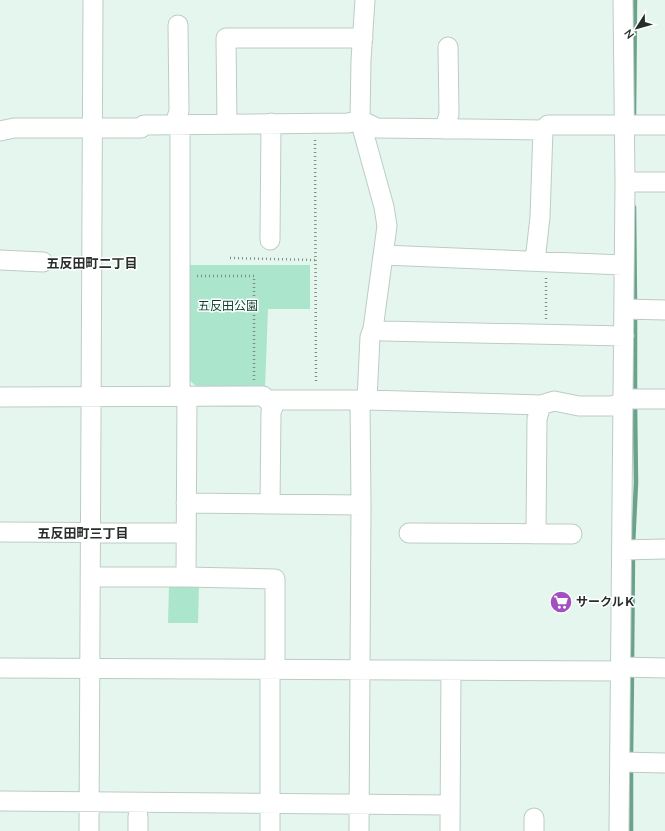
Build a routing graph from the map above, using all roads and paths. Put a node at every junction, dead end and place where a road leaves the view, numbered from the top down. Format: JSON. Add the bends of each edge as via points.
{"nodes":[{"id":1,"x":93,"y":0,"type":"edge"},
{"id":2,"x":365,"y":0,"type":"edge"},
{"id":3,"x":623,"y":0,"type":"edge"},
{"id":4,"x":178,"y":25,"type":"dead end"},
{"id":5,"x":363,"y":38,"type":"junction"},
{"id":6,"x":448,"y":47,"type":"dead end"},
{"id":7,"x":360,"y":120,"type":"junction"},
{"id":8,"x":178,"y":124,"type":"junction"},
{"id":9,"x":227,"y":124,"type":"junction"},
{"id":10,"x":271,"y":124,"type":"junction"},
{"id":11,"x":315,"y":124,"type":"junction"},
{"id":12,"x":630,"y":125,"type":"junction"},
{"id":13,"x":665,"y":125,"type":"edge"},
{"id":14,"x":93,"y":128,"type":"junction"},
{"id":15,"x":445,"y":129,"type":"junction"},
{"id":16,"x":543,"y":130,"type":"junction"},
{"id":17,"x":0,"y":131,"type":"edge"},
{"id":18,"x":631,"y":181,"type":"junction"},
{"id":19,"x":665,"y":182,"type":"edge"},
{"id":20,"x":270,"y":240,"type":"dead end"},
{"id":21,"x":383,"y":255,"type":"junction"},
{"id":22,"x":230,"y":258,"type":"dead end"},
{"id":23,"x":0,"y":260,"type":"edge"},
{"id":24,"x":315,"y":260,"type":"junction"},
{"id":25,"x":43,"y":262,"type":"dead end"},
{"id":26,"x":541,"y":262,"type":"junction"},
{"id":27,"x":624,"y":265,"type":"junction"},
{"id":28,"x":181,"y":275,"type":"junction"},
{"id":29,"x":631,"y":309,"type":"junction"},
{"id":30,"x":665,"y":310,"type":"edge"},
{"id":31,"x":373,"y":329,"type":"junction"},
{"id":32,"x":546,"y":335,"type":"junction"},
{"id":33,"x":624,"y":336,"type":"junction"},
{"id":34,"x":316,"y":390,"type":"dead end"},
{"id":35,"x":92,"y":396,"type":"junction"},
{"id":36,"x":184,"y":396,"type":"junction"},
{"id":37,"x":254,"y":396,"type":"junction"},
{"id":38,"x":0,"y":397,"type":"edge"},
{"id":39,"x":631,"y":399,"type":"junction"},
{"id":40,"x":665,"y":399,"type":"edge"},
{"id":41,"x":276,"y":400,"type":"junction"},
{"id":42,"x":364,"y":400,"type":"junction"},
{"id":43,"x":541,"y":405,"type":"junction"},
{"id":44,"x":186,"y":503,"type":"junction"},
{"id":45,"x":270,"y":504,"type":"junction"},
{"id":46,"x":361,"y":505,"type":"junction"},
{"id":47,"x":0,"y":532,"type":"edge"},
{"id":48,"x":90,"y":532,"type":"junction"},
{"id":49,"x":186,"y":533,"type":"junction"},
{"id":50,"x":409,"y":533,"type":"dead end"},
{"id":51,"x":536,"y":534,"type":"junction"},
{"id":52,"x":572,"y":534,"type":"dead end"},
{"id":53,"x":665,"y":549,"type":"edge"},
{"id":54,"x":629,"y":550,"type":"junction"},
{"id":55,"x":90,"y":577,"type":"junction"},
{"id":56,"x":186,"y":577,"type":"junction"},
{"id":57,"x":90,"y":667,"type":"junction"},
{"id":58,"x":0,"y":668,"type":"edge"},
{"id":59,"x":627,"y":668,"type":"junction"},
{"id":60,"x":665,"y":668,"type":"edge"},
{"id":61,"x":273,"y":670,"type":"junction"},
{"id":62,"x":359,"y":670,"type":"junction"},
{"id":63,"x":451,"y":670,"type":"junction"},
{"id":64,"x":628,"y":763,"type":"junction"},
{"id":65,"x":665,"y":763,"type":"edge"},
{"id":66,"x":0,"y":801,"type":"edge"},
{"id":67,"x":90,"y":801,"type":"junction"},
{"id":68,"x":270,"y":803,"type":"junction"},
{"id":69,"x":359,"y":804,"type":"junction"},
{"id":70,"x":450,"y":805,"type":"junction"},
{"id":71,"x":89,"y":831,"type":"edge"},
{"id":72,"x":270,"y":831,"type":"edge"},
{"id":73,"x":359,"y":831,"type":"edge"},
{"id":74,"x":450,"y":831,"type":"edge"},
{"id":75,"x":619,"y":831,"type":"edge"}],
"edges":[{"from":1,"to":14,"type":"street"},
{"from":2,"to":5,"type":"street"},
{"from":3,"to":12,"type":"street"},
{"from":4,"to":8,"type":"street"},
{"from":5,"to":7,"type":"street"},
{"from":5,"to":9,"type":"street","via":[[226,38]]},
{"from":6,"to":15,"type":"street","via":[[449,114]]},
{"from":7,"to":11,"type":"street","via":[[348,124]]},
{"from":7,"to":15,"type":"street","via":[[377,128]]},
{"from":7,"to":21,"type":"street","via":[[384,207],[387,226]]},
{"from":8,"to":9,"type":"street"},
{"from":8,"to":14,"type":"street","via":[[144,125],[141,128]]},
{"from":8,"to":28,"type":"street"},
{"from":9,"to":10,"type":"street"},
{"from":10,"to":11,"type":"street"},
{"from":10,"to":20,"type":"street"},
{"from":11,"to":24,"type":"path"},
{"from":12,"to":13,"type":"street"},
{"from":12,"to":16,"type":"street","via":[[548,126]]},
{"from":12,"to":18,"type":"street"},
{"from":14,"to":17,"type":"street","via":[[14,128]]},
{"from":14,"to":35,"type":"street"},
{"from":15,"to":16,"type":"street"},
{"from":16,"to":26,"type":"street"},
{"from":18,"to":19,"type":"street"},
{"from":18,"to":27,"type":"street"},
{"from":21,"to":26,"type":"street"},
{"from":21,"to":31,"type":"street"},
{"from":22,"to":24,"type":"path"},
{"from":23,"to":25,"type":"street"},
{"from":24,"to":34,"type":"path"},
{"from":26,"to":27,"type":"street"},
{"from":26,"to":32,"type":"path"},
{"from":27,"to":29,"type":"street"},
{"from":28,"to":36,"type":"street"},
{"from":28,"to":37,"type":"path","via":[[254,276]]},
{"from":29,"to":30,"type":"street"},
{"from":29,"to":33,"type":"street"},
{"from":31,"to":32,"type":"street"},
{"from":31,"to":42,"type":"street"},
{"from":32,"to":33,"type":"street"},
{"from":33,"to":39,"type":"street"},
{"from":35,"to":36,"type":"street"},
{"from":35,"to":38,"type":"street"},
{"from":35,"to":48,"type":"street"},
{"from":36,"to":37,"type":"street"},
{"from":36,"to":44,"type":"street"},
{"from":37,"to":41,"type":"street"},
{"from":39,"to":40,"type":"street"},
{"from":39,"to":43,"type":"street","via":[[612,406],[579,406],[554,401]]},
{"from":39,"to":54,"type":"street"},
{"from":41,"to":42,"type":"street"},
{"from":41,"to":45,"type":"street","via":[[271,412]]},
{"from":42,"to":43,"type":"street"},
{"from":42,"to":46,"type":"street"},
{"from":43,"to":51,"type":"street","via":[[537,419]]},
{"from":44,"to":45,"type":"street"},
{"from":44,"to":49,"type":"street"},
{"from":45,"to":46,"type":"street"},
{"from":46,"to":62,"type":"street"},
{"from":47,"to":48,"type":"street"},
{"from":48,"to":49,"type":"street"},
{"from":48,"to":55,"type":"street"},
{"from":49,"to":56,"type":"street"},
{"from":50,"to":51,"type":"street"},
{"from":51,"to":52,"type":"street"},
{"from":53,"to":54,"type":"street"},
{"from":54,"to":59,"type":"street"},
{"from":55,"to":56,"type":"street"},
{"from":55,"to":57,"type":"street"},
{"from":56,"to":61,"type":"street","via":[[275,579]]},
{"from":57,"to":58,"type":"street"},
{"from":57,"to":61,"type":"street"},
{"from":57,"to":67,"type":"street"},
{"from":59,"to":60,"type":"street"},
{"from":59,"to":63,"type":"street"},
{"from":59,"to":64,"type":"street"},
{"from":61,"to":62,"type":"street"},
{"from":61,"to":68,"type":"street"},
{"from":62,"to":63,"type":"street"},
{"from":62,"to":69,"type":"street"},
{"from":63,"to":70,"type":"street"},
{"from":64,"to":65,"type":"street"},
{"from":64,"to":75,"type":"street"},
{"from":66,"to":67,"type":"street"},
{"from":67,"to":68,"type":"street"},
{"from":67,"to":71,"type":"street"},
{"from":68,"to":69,"type":"street"},
{"from":68,"to":72,"type":"street"},
{"from":69,"to":70,"type":"street"},
{"from":69,"to":73,"type":"street"},
{"from":70,"to":74,"type":"street"}]}
